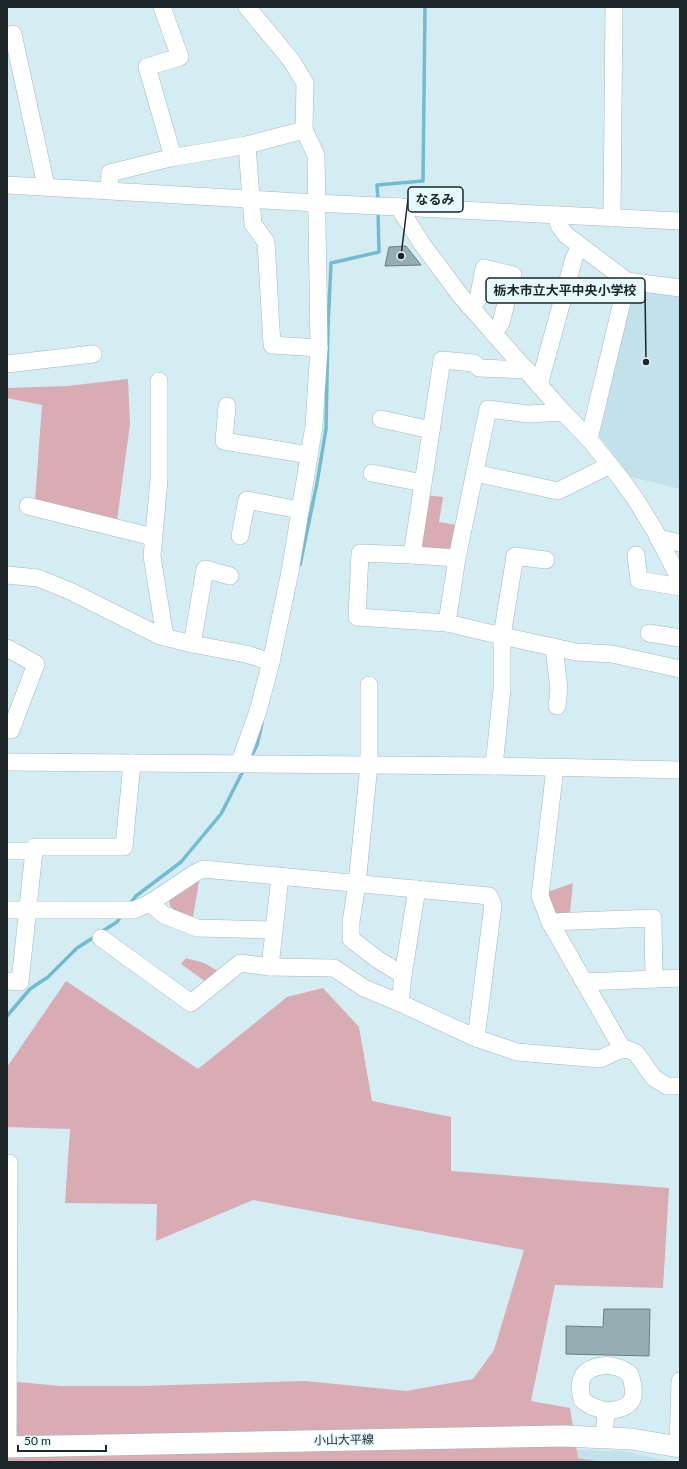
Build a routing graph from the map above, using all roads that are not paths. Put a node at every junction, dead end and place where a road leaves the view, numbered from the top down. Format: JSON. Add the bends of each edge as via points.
{"nodes":[{"id":1,"x":162,"y":7,"type":"edge"},
{"id":2,"x":247,"y":7,"type":"edge"},
{"id":3,"x":614,"y":7,"type":"edge"},
{"id":4,"x":13,"y":34,"type":"dead end"},
{"id":5,"x":304,"y":130,"type":"junction"},
{"id":6,"x":247,"y":145,"type":"junction"},
{"id":7,"x":173,"y":157,"type":"junction"},
{"id":8,"x":7,"y":185,"type":"edge"},
{"id":9,"x":46,"y":186,"type":"junction"},
{"id":10,"x":109,"y":190,"type":"junction"},
{"id":11,"x":252,"y":199,"type":"junction"},
{"id":12,"x":316,"y":203,"type":"junction"},
{"id":13,"x":398,"y":206,"type":"junction"},
{"id":14,"x":556,"y":215,"type":"junction"},
{"id":15,"x":612,"y":218,"type":"junction"},
{"id":16,"x":680,"y":221,"type":"edge"},
{"id":17,"x":580,"y":246,"type":"junction"},
{"id":18,"x":627,"y":281,"type":"junction"},
{"id":19,"x":680,"y":288,"type":"edge"},
{"id":20,"x":470,"y":307,"type":"junction"},
{"id":21,"x":493,"y":333,"type":"junction"},
{"id":22,"x":319,"y":348,"type":"junction"},
{"id":23,"x":93,"y":354,"type":"dead end"},
{"id":24,"x":7,"y":364,"type":"edge"},
{"id":25,"x":527,"y":370,"type":"junction"},
{"id":26,"x":158,"y":381,"type":"dead end"},
{"id":27,"x":539,"y":385,"type":"junction"},
{"id":28,"x":227,"y":406,"type":"dead end"},
{"id":29,"x":563,"y":412,"type":"junction"},
{"id":30,"x":381,"y":420,"type":"dead end"},
{"id":31,"x":431,"y":430,"type":"junction"},
{"id":32,"x":590,"y":439,"type":"junction"},
{"id":33,"x":309,"y":455,"type":"junction"},
{"id":34,"x":610,"y":465,"type":"junction"},
{"id":35,"x":372,"y":473,"type":"dead end"},
{"id":36,"x":475,"y":473,"type":"junction"},
{"id":37,"x":423,"y":483,"type":"junction"},
{"id":38,"x":28,"y":506,"type":"dead end"},
{"id":39,"x":300,"y":510,"type":"junction"},
{"id":40,"x":240,"y":536,"type":"dead end"},
{"id":41,"x":153,"y":537,"type":"junction"},
{"id":42,"x":658,"y":538,"type":"junction"},
{"id":43,"x":680,"y":543,"type":"edge"},
{"id":44,"x":412,"y":555,"type":"junction"},
{"id":45,"x":636,"y":555,"type":"dead end"},
{"id":46,"x":457,"y":558,"type":"junction"},
{"id":47,"x":546,"y":560,"type":"dead end"},
{"id":48,"x":7,"y":576,"type":"edge"},
{"id":49,"x":230,"y":576,"type":"dead end"},
{"id":50,"x":680,"y":580,"type":"edge"},
{"id":51,"x":680,"y":587,"type":"edge"},
{"id":52,"x":447,"y":623,"type":"junction"},
{"id":53,"x":649,"y":633,"type":"dead end"},
{"id":54,"x":502,"y":636,"type":"junction"},
{"id":55,"x":165,"y":637,"type":"junction"},
{"id":56,"x":680,"y":638,"type":"edge"},
{"id":57,"x":192,"y":644,"type":"junction"},
{"id":58,"x":554,"y":647,"type":"junction"},
{"id":59,"x":7,"y":648,"type":"edge"},
{"id":60,"x":270,"y":662,"type":"junction"},
{"id":61,"x":680,"y":669,"type":"edge"},
{"id":62,"x":369,"y":685,"type":"dead end"},
{"id":63,"x":558,"y":706,"type":"dead end"},
{"id":64,"x":7,"y":730,"type":"edge"},
{"id":65,"x":7,"y":762,"type":"edge"},
{"id":66,"x":132,"y":763,"type":"junction"},
{"id":67,"x":239,"y":764,"type":"junction"},
{"id":68,"x":369,"y":765,"type":"junction"},
{"id":69,"x":494,"y":766,"type":"junction"},
{"id":70,"x":555,"y":768,"type":"junction"},
{"id":71,"x":680,"y":770,"type":"edge"},
{"id":72,"x":7,"y":851,"type":"edge"},
{"id":73,"x":34,"y":851,"type":"junction"},
{"id":74,"x":280,"y":877,"type":"junction"},
{"id":75,"x":357,"y":884,"type":"junction"},
{"id":76,"x":417,"y":889,"type":"junction"},
{"id":77,"x":150,"y":903,"type":"junction"},
{"id":78,"x":7,"y":910,"type":"edge"},
{"id":79,"x":28,"y":910,"type":"junction"},
{"id":80,"x":550,"y":922,"type":"junction"},
{"id":81,"x":274,"y":930,"type":"junction"},
{"id":82,"x":101,"y":938,"type":"dead end"},
{"id":83,"x":270,"y":967,"type":"junction"},
{"id":84,"x":403,"y":975,"type":"junction"},
{"id":85,"x":680,"y":978,"type":"edge"},
{"id":86,"x":654,"y":979,"type":"junction"},
{"id":87,"x":7,"y":981,"type":"edge"},
{"id":88,"x":584,"y":982,"type":"junction"},
{"id":89,"x":400,"y":1003,"type":"junction"},
{"id":90,"x":476,"y":1038,"type":"junction"},
{"id":91,"x":623,"y":1050,"type":"junction"},
{"id":92,"x":680,"y":1086,"type":"edge"},
{"id":93,"x":9,"y":1163,"type":"dead end"},
{"id":94,"x":680,"y":1381,"type":"edge"},
{"id":95,"x":606,"y":1411,"type":"dead end"},
{"id":96,"x":604,"y":1437,"type":"junction"},
{"id":97,"x":7,"y":1447,"type":"edge"},
{"id":98,"x":679,"y":1447,"type":"edge"}],
"edges":[{"from":1,"to":7,"type":"street","via":[[180,57],[147,68]]},
{"from":2,"to":5,"type":"street","via":[[291,60],[304,83]]},
{"from":3,"to":15,"type":"street"},
{"from":4,"to":9,"type":"street"},
{"from":5,"to":6,"type":"street"},
{"from":5,"to":12,"type":"street","via":[[316,155]]},
{"from":6,"to":7,"type":"street"},
{"from":6,"to":11,"type":"street"},
{"from":7,"to":10,"type":"street","via":[[110,173]]},
{"from":8,"to":9,"type":"street"},
{"from":9,"to":10,"type":"street"},
{"from":10,"to":11,"type":"street"},
{"from":11,"to":12,"type":"street"},
{"from":11,"to":22,"type":"street","via":[[253,224],[266,242],[272,345]]},
{"from":12,"to":13,"type":"street"},
{"from":12,"to":22,"type":"street"},
{"from":13,"to":14,"type":"street"},
{"from":13,"to":20,"type":"street","via":[[422,244]]},
{"from":14,"to":15,"type":"street"},
{"from":14,"to":17,"type":"street","via":[[566,235]]},
{"from":15,"to":16,"type":"street"},
{"from":17,"to":18,"type":"street"},
{"from":17,"to":27,"type":"street","via":[[574,258]]},
{"from":18,"to":19,"type":"street"},
{"from":18,"to":32,"type":"street"},
{"from":20,"to":21,"type":"street"},
{"from":20,"to":21,"type":"street","via":[[478,299],[484,268],[513,275],[501,323]]},
{"from":21,"to":25,"type":"street"},
{"from":22,"to":33,"type":"street","via":[[314,426]]},
{"from":23,"to":24,"type":"street"},
{"from":25,"to":27,"type":"street"},
{"from":25,"to":31,"type":"street","via":[[479,368],[474,362],[442,360]]},
{"from":26,"to":41,"type":"street","via":[[159,480]]},
{"from":27,"to":29,"type":"street"},
{"from":28,"to":33,"type":"street","via":[[224,441]]},
{"from":29,"to":32,"type":"street"},
{"from":29,"to":36,"type":"street","via":[[528,414],[488,409]]},
{"from":30,"to":31,"type":"street"},
{"from":31,"to":37,"type":"street"},
{"from":32,"to":34,"type":"street"},
{"from":33,"to":39,"type":"street"},
{"from":34,"to":36,"type":"street","via":[[558,491]]},
{"from":34,"to":42,"type":"street","via":[[636,500]]},
{"from":35,"to":37,"type":"street"},
{"from":36,"to":46,"type":"street"},
{"from":37,"to":44,"type":"street"},
{"from":38,"to":41,"type":"street"},
{"from":39,"to":40,"type":"street","via":[[247,500]]},
{"from":39,"to":60,"type":"street","via":[[290,572]]},
{"from":41,"to":55,"type":"street","via":[[152,556]]},
{"from":42,"to":43,"type":"street"},
{"from":42,"to":50,"type":"street"},
{"from":44,"to":46,"type":"street"},
{"from":44,"to":52,"type":"street","via":[[360,553],[357,617]]},
{"from":45,"to":51,"type":"street","via":[[639,580]]},
{"from":46,"to":52,"type":"street"},
{"from":47,"to":54,"type":"street","via":[[515,556]]},
{"from":48,"to":55,"type":"street","via":[[38,578]]},
{"from":49,"to":57,"type":"street","via":[[205,569]]},
{"from":52,"to":54,"type":"street"},
{"from":53,"to":56,"type":"street"},
{"from":54,"to":58,"type":"street"},
{"from":54,"to":69,"type":"street","via":[[502,689]]},
{"from":55,"to":57,"type":"street"},
{"from":57,"to":60,"type":"street","via":[[246,654]]},
{"from":58,"to":61,"type":"street","via":[[576,652],[612,654]]},
{"from":58,"to":63,"type":"street"},
{"from":59,"to":64,"type":"street","via":[[36,664],[11,730]]},
{"from":60,"to":67,"type":"street","via":[[258,711]]},
{"from":62,"to":68,"type":"street"},
{"from":65,"to":66,"type":"street"},
{"from":66,"to":67,"type":"street"},
{"from":66,"to":73,"type":"street","via":[[124,847],[36,847]]},
{"from":67,"to":68,"type":"street"},
{"from":68,"to":69,"type":"street"},
{"from":68,"to":75,"type":"street"},
{"from":69,"to":70,"type":"street"},
{"from":70,"to":71,"type":"street"},
{"from":70,"to":80,"type":"street","via":[[540,896]]},
{"from":72,"to":73,"type":"street"},
{"from":73,"to":79,"type":"street"},
{"from":74,"to":75,"type":"street"},
{"from":74,"to":77,"type":"street","via":[[203,869]]},
{"from":74,"to":81,"type":"street"},
{"from":75,"to":76,"type":"street"},
{"from":75,"to":84,"type":"street","via":[[351,922],[352,939]]},
{"from":76,"to":84,"type":"street"},
{"from":76,"to":90,"type":"street","via":[[489,896],[493,905]]},
{"from":77,"to":79,"type":"street","via":[[134,910]]},
{"from":77,"to":81,"type":"street","via":[[164,915],[197,928]]},
{"from":78,"to":79,"type":"street"},
{"from":79,"to":87,"type":"street","via":[[20,982]]},
{"from":80,"to":86,"type":"street","via":[[653,918]]},
{"from":80,"to":88,"type":"street"},
{"from":81,"to":83,"type":"street"},
{"from":82,"to":83,"type":"street","via":[[191,1003],[240,963]]},
{"from":83,"to":89,"type":"street","via":[[334,968],[364,988]]},
{"from":84,"to":89,"type":"street"},
{"from":85,"to":86,"type":"street"},
{"from":86,"to":88,"type":"street"},
{"from":88,"to":91,"type":"street"},
{"from":89,"to":90,"type":"street"},
{"from":90,"to":91,"type":"street","via":[[517,1052],[600,1059]]},
{"from":91,"to":92,"type":"street","via":[[636,1052],[654,1078],[668,1086]]},
{"from":93,"to":97,"type":"street"},
{"from":94,"to":98,"type":"street"},
{"from":95,"to":96,"type":"street"},
{"from":96,"to":97,"type":"main road","name":"小山大平線"},
{"from":96,"to":98,"type":"main road","name":"小山大平線"}]}
